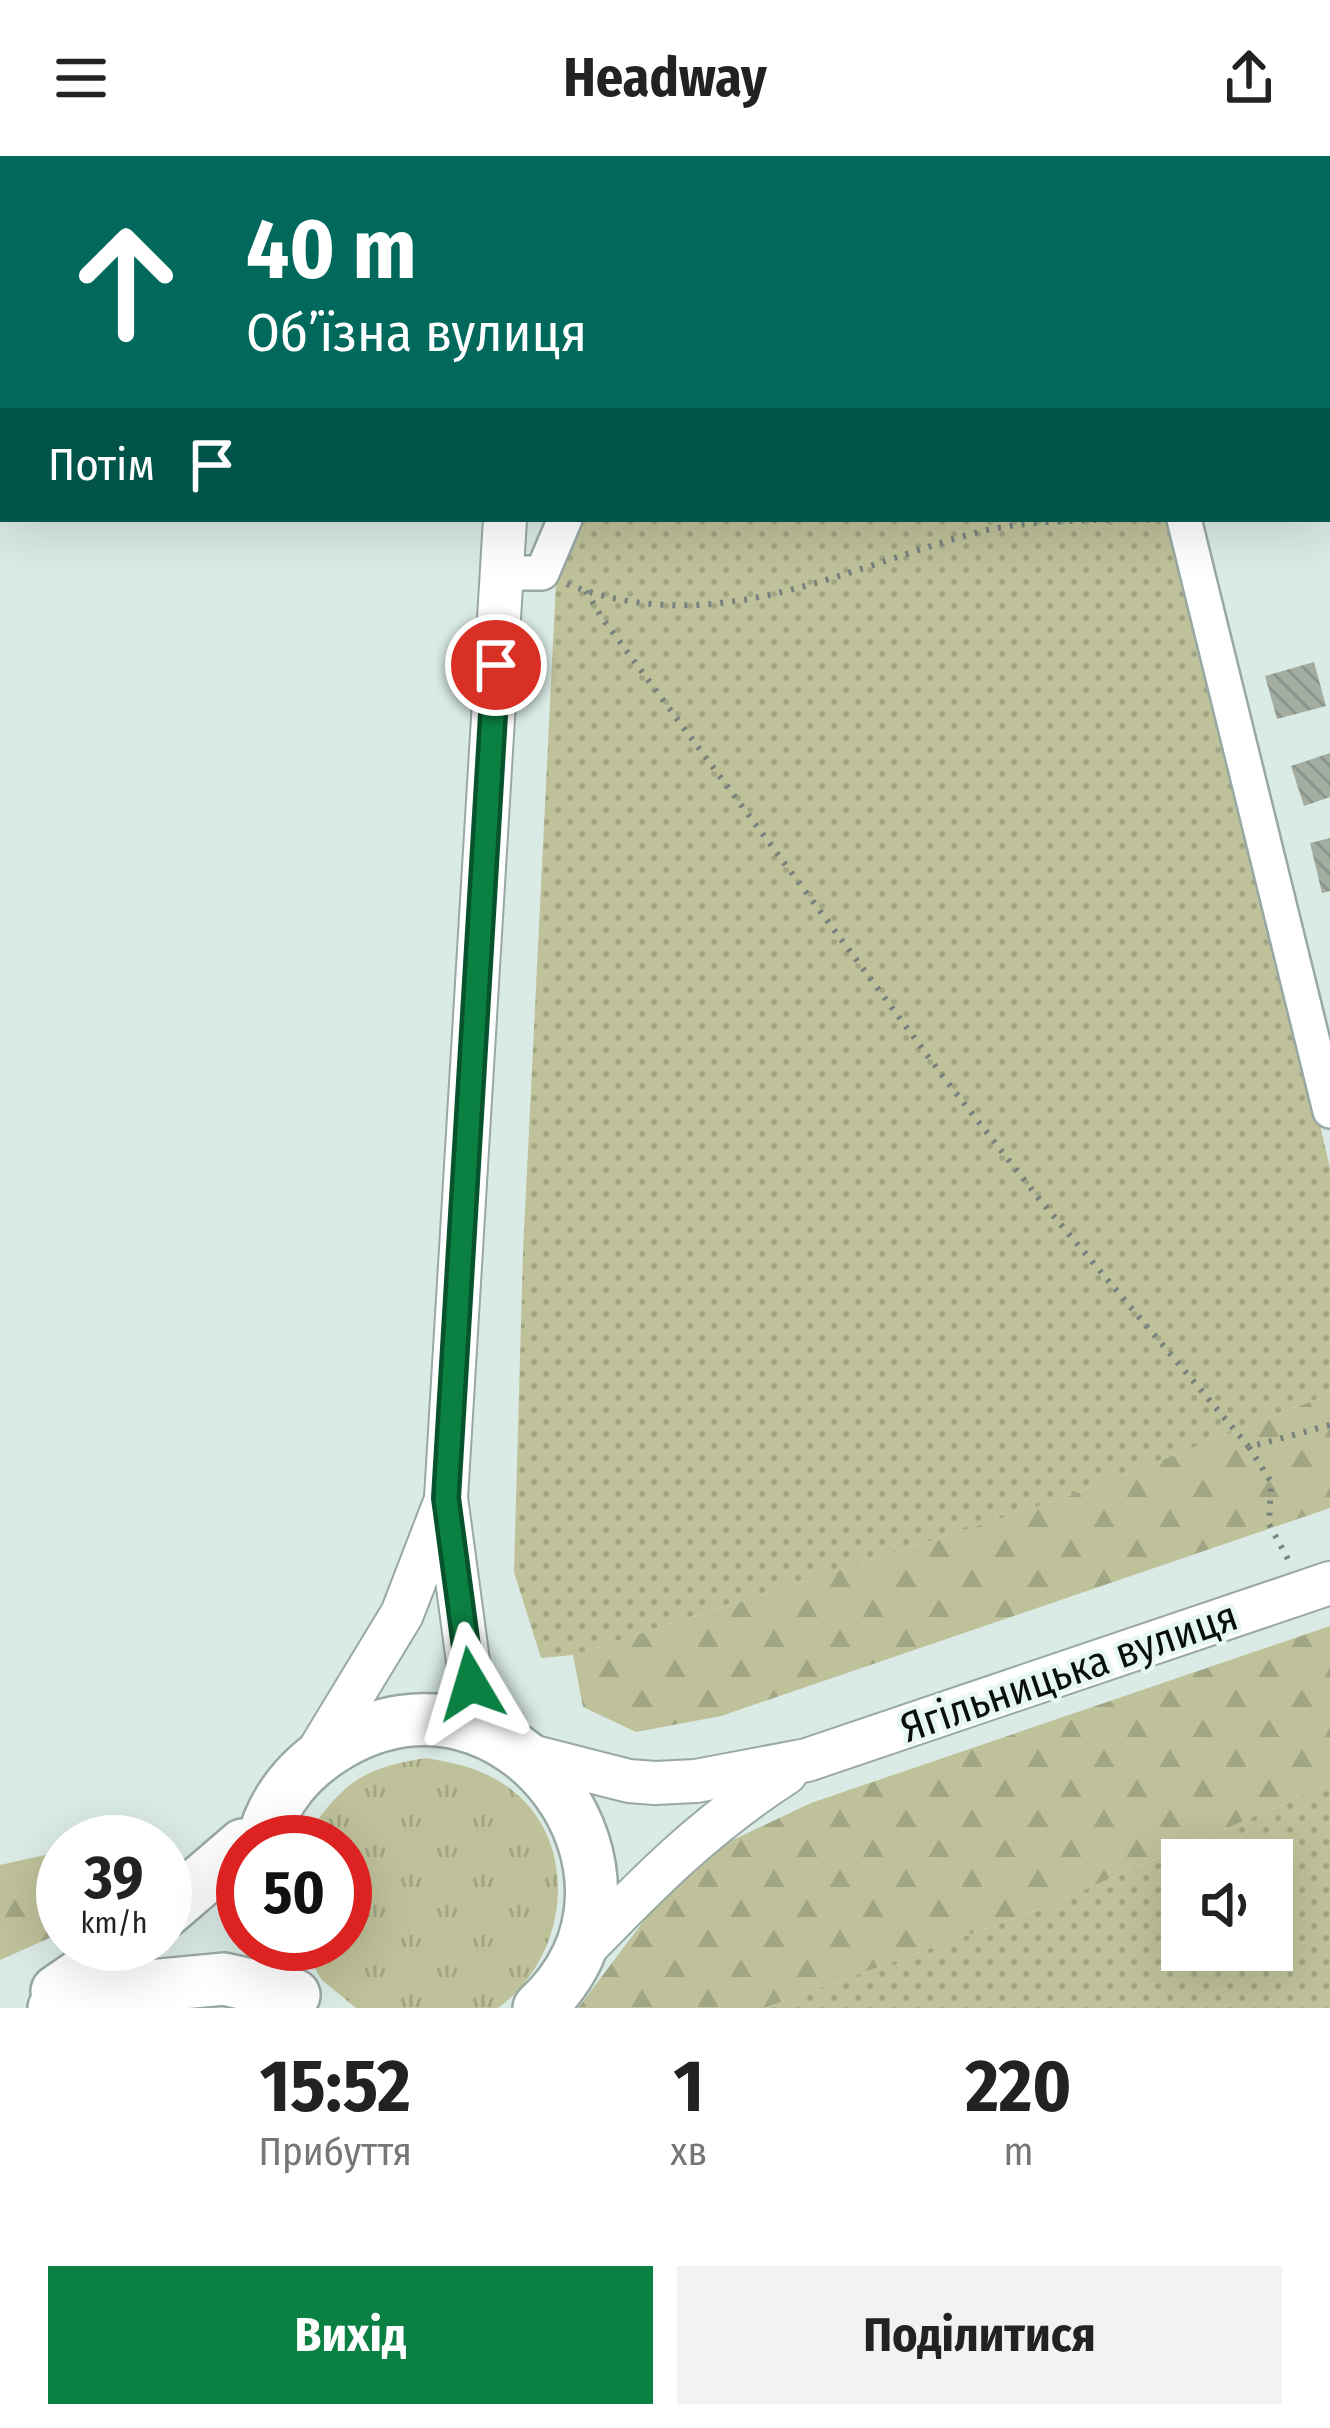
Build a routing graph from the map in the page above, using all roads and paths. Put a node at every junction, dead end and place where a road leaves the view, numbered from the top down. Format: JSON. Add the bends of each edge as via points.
{"nodes":[{"id":1,"x":506,"y":522,"type":"edge"},
{"id":2,"x":563,"y":522,"type":"edge"},
{"id":3,"x":1090,"y":522,"type":"edge"},
{"id":4,"x":1185,"y":522,"type":"edge"},
{"id":5,"x":522,"y":573,"type":"junction"},
{"id":6,"x":586,"y":591,"type":"junction"},
{"id":7,"x":1330,"y":1111,"type":"edge"},
{"id":8,"x":1330,"y":1425,"type":"edge"},
{"id":9,"x":1249,"y":1447,"type":"junction"},
{"id":10,"x":446,"y":1498,"type":"junction"},
{"id":11,"x":1316,"y":1588,"type":"edge"},
{"id":12,"x":477,"y":1728,"type":"junction"},
{"id":13,"x":527,"y":1755,"type":"junction"},
{"id":14,"x":314,"y":1759,"type":"junction"},
{"id":15,"x":807,"y":1760,"type":"junction"},
{"id":16,"x":269,"y":1815,"type":"edge"},
{"id":17,"x":216,"y":1870,"type":"edge"},
{"id":18,"x":192,"y":1890,"type":"edge"},
{"id":19,"x":576,"y":1958,"type":"junction"},
{"id":20,"x":86,"y":1971,"type":"edge"},
{"id":21,"x":282,"y":1971,"type":"edge"},
{"id":22,"x":300,"y":2001,"type":"edge"},
{"id":23,"x":31,"y":2008,"type":"edge"},
{"id":24,"x":54,"y":2008,"type":"edge"},
{"id":25,"x":539,"y":2008,"type":"edge"}],
"edges":[{"from":1,"to":5,"type":"main road"},
{"from":2,"to":5,"type":"street"},
{"from":3,"to":6,"type":"path","via":[[988,530],[841,579],[739,602],[656,604]]},
{"from":4,"to":7,"type":"street"},
{"from":5,"to":6,"type":"path"},
{"from":5,"to":10,"type":"main road"},
{"from":6,"to":9,"type":"path","via":[[948,1083]]},
{"from":8,"to":9,"type":"path"},
{"from":9,"to":11,"type":"path","via":[[1271,1482],[1271,1532]]},
{"from":10,"to":12,"type":"main road"},
{"from":10,"to":14,"type":"main road","via":[[402,1614]]},
{"from":11,"to":15,"type":"main road","name":"Ягільницька вулиця"},
{"from":12,"to":13,"type":"highway"},
{"from":12,"to":14,"type":"highway","via":[[420,1719],[363,1730]]},
{"from":13,"to":15,"type":"main road","via":[[655,1783]]},
{"from":13,"to":19,"type":"highway","via":[[565,1797],[586,1848],[591,1903]]},
{"from":14,"to":16,"type":"highway"},
{"from":15,"to":19,"type":"main road","via":[[707,1827]]},
{"from":17,"to":18,"type":"highway"},
{"from":19,"to":25,"type":"highway"},
{"from":20,"to":23,"type":"highway"},
{"from":21,"to":22,"type":"highway"},
{"from":22,"to":24,"type":"highway","via":[[224,1979],[119,1989]]}]}
